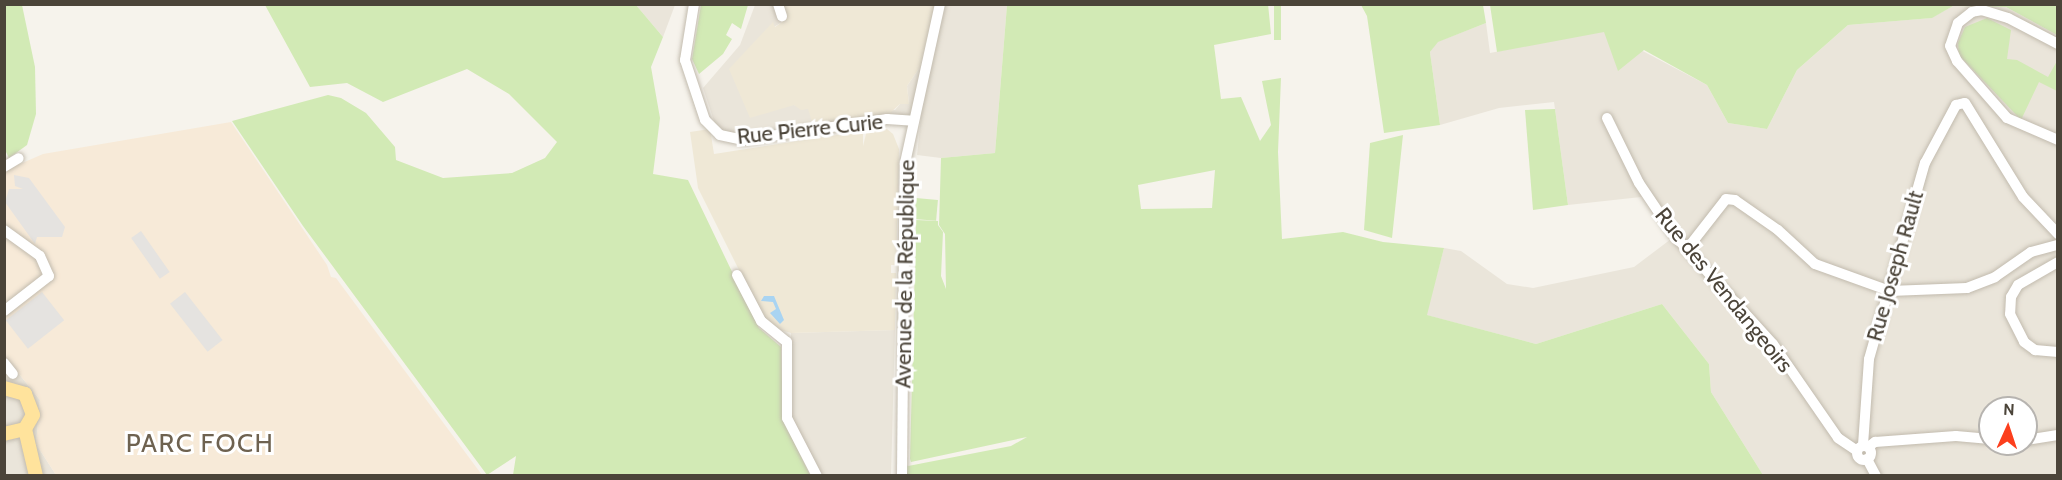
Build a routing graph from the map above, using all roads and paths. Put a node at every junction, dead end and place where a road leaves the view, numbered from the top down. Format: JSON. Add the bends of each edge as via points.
{"nodes":[{"id":1,"x":694,"y":4,"type":"edge"},
{"id":2,"x":778,"y":4,"type":"edge"},
{"id":3,"x":940,"y":4,"type":"edge"},
{"id":4,"x":782,"y":16,"type":"dead end"},
{"id":5,"x":2058,"y":45,"type":"edge"},
{"id":6,"x":1607,"y":118,"type":"dead end"},
{"id":7,"x":913,"y":121,"type":"junction"},
{"id":8,"x":2058,"y":140,"type":"edge"},
{"id":9,"x":19,"y":158,"type":"dead end"},
{"id":10,"x":4,"y":167,"type":"edge"},
{"id":11,"x":4,"y":230,"type":"edge"},
{"id":12,"x":2058,"y":234,"type":"edge"},
{"id":13,"x":2052,"y":247,"type":"edge"},
{"id":14,"x":1687,"y":249,"type":"junction"},
{"id":15,"x":2054,"y":263,"type":"edge"},
{"id":16,"x":737,"y":275,"type":"dead end"},
{"id":17,"x":1890,"y":291,"type":"junction"},
{"id":18,"x":4,"y":311,"type":"edge"},
{"id":19,"x":2058,"y":352,"type":"edge"},
{"id":20,"x":4,"y":363,"type":"edge"},
{"id":21,"x":12,"y":374,"type":"dead end"},
{"id":22,"x":4,"y":388,"type":"edge"},
{"id":23,"x":25,"y":429,"type":"junction"},
{"id":24,"x":8,"y":434,"type":"edge"},
{"id":25,"x":2058,"y":435,"type":"edge"},
{"id":26,"x":1978,"y":438,"type":"edge"},
{"id":27,"x":2038,"y":438,"type":"edge"},
{"id":28,"x":1863,"y":448,"type":"junction"},
{"id":29,"x":31,"y":476,"type":"edge"},
{"id":30,"x":36,"y":476,"type":"edge"},
{"id":31,"x":817,"y":476,"type":"edge"},
{"id":32,"x":902,"y":476,"type":"edge"},
{"id":33,"x":1876,"y":476,"type":"edge"}],
"edges":[{"from":1,"to":7,"type":"street","name":"Rue Pierre Curie","via":[[685,60],[705,120],[720,135],[735,140],[887,119]]},
{"from":2,"to":4,"type":"street"},
{"from":3,"to":7,"type":"street","name":"Avenue de la République"},
{"from":5,"to":8,"type":"street","via":[[2008,18],[1982,10],[1972,12],[1958,23],[1950,46],[1957,61],[2007,118]]},
{"from":6,"to":14,"type":"street","name":"Rue des Vendangeoirs","via":[[1639,183]]},
{"from":7,"to":32,"type":"street","name":"Avenue de la République","via":[[905,163]]},
{"from":9,"to":10,"type":"street"},
{"from":11,"to":18,"type":"street","via":[[40,256],[49,276]]},
{"from":12,"to":17,"type":"street","name":"Rue Joseph Rault","via":[[2023,197],[1965,103],[1956,105],[1925,163]]},
{"from":13,"to":15,"type":"street"},
{"from":13,"to":17,"type":"street","via":[[2031,252],[1995,276],[1967,288]]},
{"from":14,"to":17,"type":"street","via":[[1721,202],[1735,200],[1778,230],[1815,264]]},
{"from":14,"to":28,"type":"street","name":"Rue des Vendangeoirs","via":[[1773,344],[1838,438]]},
{"from":15,"to":19,"type":"street","via":[[2018,285],[2011,297],[2010,314],[2024,342],[2036,350]]},
{"from":16,"to":31,"type":"street","via":[[761,321],[786,342],[787,418]]},
{"from":17,"to":28,"type":"street","name":"Rue Joseph Rault","via":[[1869,359]]},
{"from":20,"to":21,"type":"street"},
{"from":22,"to":23,"type":"main road","via":[[18,389],[30,400],[33,415]]},
{"from":23,"to":24,"type":"main road"},
{"from":23,"to":30,"type":"main road"},
{"from":24,"to":29,"type":"main road"},
{"from":25,"to":27,"type":"street"},
{"from":26,"to":28,"type":"street","via":[[1875,442]]},
{"from":28,"to":33,"type":"street","name":"Rue des Vendangeoirs","via":[[1859,458],[1868,459]]}]}
